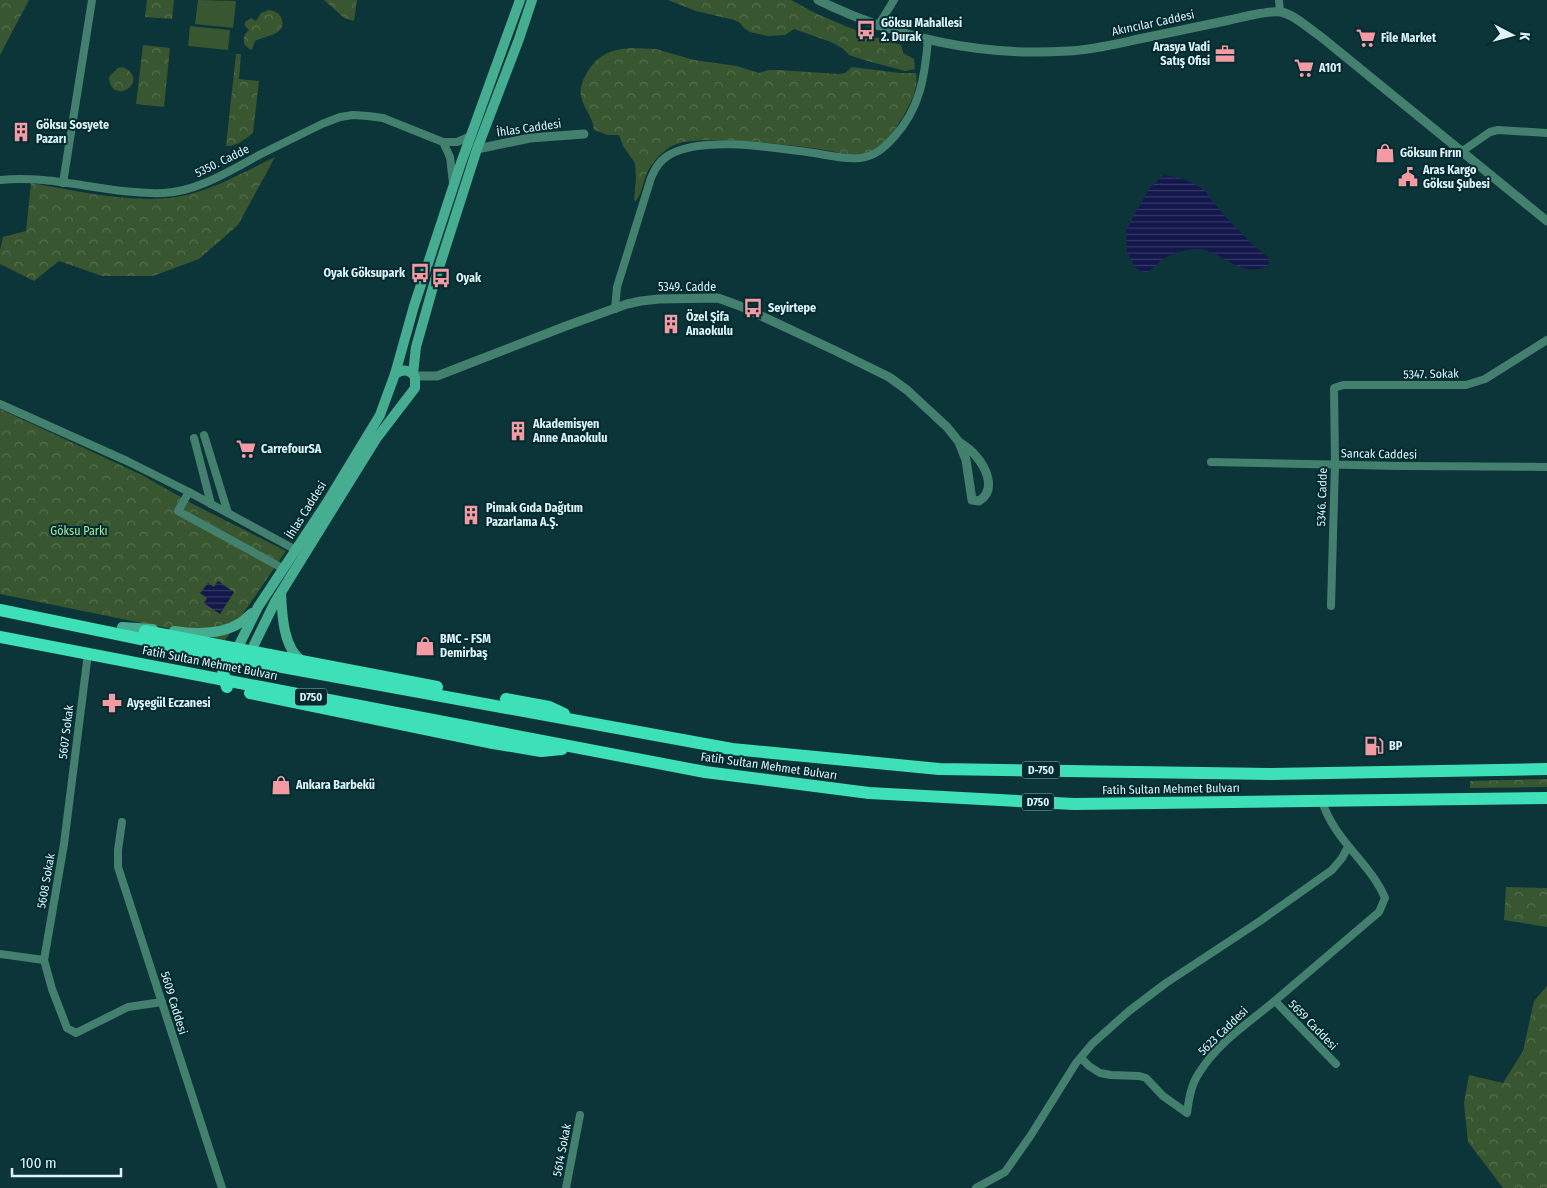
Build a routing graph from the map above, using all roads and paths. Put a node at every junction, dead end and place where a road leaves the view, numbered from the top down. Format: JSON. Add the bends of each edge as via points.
{"nodes":[{"id":1,"x":92,"y":0,"type":"edge"},
{"id":2,"x":520,"y":0,"type":"edge"},
{"id":3,"x":532,"y":0,"type":"edge"},
{"id":4,"x":818,"y":0,"type":"edge"},
{"id":5,"x":894,"y":0,"type":"edge"},
{"id":6,"x":1279,"y":0,"type":"edge"},
{"id":7,"x":1280,"y":12,"type":"junction"},
{"id":8,"x":878,"y":26,"type":"junction"},
{"id":9,"x":928,"y":39,"type":"junction"},
{"id":10,"x":1547,"y":133,"type":"edge"},
{"id":11,"x":476,"y":134,"type":"junction"},
{"id":12,"x":584,"y":134,"type":"dead end"},
{"id":13,"x":443,"y":142,"type":"junction"},
{"id":14,"x":477,"y":149,"type":"junction"},
{"id":15,"x":1461,"y":152,"type":"junction"},
{"id":16,"x":0,"y":180,"type":"edge"},
{"id":17,"x":63,"y":183,"type":"junction"},
{"id":18,"x":454,"y":187,"type":"junction"},
{"id":19,"x":1547,"y":221,"type":"edge"},
{"id":20,"x":614,"y":309,"type":"junction"},
{"id":21,"x":1547,"y":340,"type":"edge"},
{"id":22,"x":414,"y":375,"type":"junction"},
{"id":23,"x":438,"y":376,"type":"junction"},
{"id":24,"x":393,"y":379,"type":"junction"},
{"id":25,"x":1334,"y":388,"type":"joint"},
{"id":26,"x":414,"y":390,"type":"junction"},
{"id":27,"x":0,"y":402,"type":"edge"},
{"id":28,"x":204,"y":435,"type":"dead end"},
{"id":29,"x":194,"y":438,"type":"dead end"},
{"id":30,"x":959,"y":442,"type":"junction"},
{"id":31,"x":1211,"y":462,"type":"dead end"},
{"id":32,"x":1335,"y":464,"type":"junction"},
{"id":33,"x":1547,"y":467,"type":"edge"},
{"id":34,"x":189,"y":492,"type":"junction"},
{"id":35,"x":211,"y":504,"type":"junction"},
{"id":36,"x":228,"y":513,"type":"junction"},
{"id":37,"x":296,"y":550,"type":"junction"},
{"id":38,"x":284,"y":569,"type":"junction"},
{"id":39,"x":281,"y":593,"type":"junction"},
{"id":40,"x":1331,"y":606,"type":"dead end"},
{"id":41,"x":258,"y":607,"type":"junction"},
{"id":42,"x":0,"y":610,"type":"edge"},
{"id":43,"x":122,"y":627,"type":"junction"},
{"id":44,"x":0,"y":637,"type":"edge"},
{"id":45,"x":202,"y":642,"type":"junction"},
{"id":46,"x":237,"y":649,"type":"junction"},
{"id":47,"x":251,"y":651,"type":"junction"},
{"id":48,"x":297,"y":660,"type":"junction"},
{"id":49,"x":87,"y":661,"type":"junction"},
{"id":50,"x":193,"y":682,"type":"junction"},
{"id":51,"x":228,"y":689,"type":"junction"},
{"id":52,"x":242,"y":692,"type":"junction"},
{"id":53,"x":281,"y":700,"type":"junction"},
{"id":54,"x":539,"y":714,"type":"joint"},
{"id":55,"x":580,"y":722,"type":"junction"},
{"id":56,"x":574,"y":747,"type":"junction"},
{"id":57,"x":1547,"y":769,"type":"edge"},
{"id":58,"x":1547,"y":798,"type":"edge"},
{"id":59,"x":1322,"y":801,"type":"junction"},
{"id":60,"x":68,"y":806,"type":"joint"},
{"id":61,"x":122,"y":822,"type":"dead end"},
{"id":62,"x":1348,"y":847,"type":"junction"},
{"id":63,"x":0,"y":954,"type":"edge"},
{"id":64,"x":44,"y":960,"type":"junction"},
{"id":65,"x":1275,"y":1001,"type":"junction"},
{"id":66,"x":162,"y":1002,"type":"junction"},
{"id":67,"x":1081,"y":1058,"type":"junction"},
{"id":68,"x":1336,"y":1064,"type":"dead end"},
{"id":69,"x":580,"y":1116,"type":"dead end"},
{"id":70,"x":222,"y":1188,"type":"edge"},
{"id":71,"x":566,"y":1188,"type":"edge"},
{"id":72,"x":976,"y":1188,"type":"edge"}],
"edges":[{"from":1,"to":17,"type":"street"},
{"from":2,"to":11,"type":"main road"},
{"from":3,"to":11,"type":"main road","via":[[519,39]]},
{"from":4,"to":8,"type":"street","name":"Akıncılar Caddesi"},
{"from":5,"to":8,"type":"street"},
{"from":6,"to":7,"type":"street"},
{"from":7,"to":9,"type":"street","name":"Akıncılar Caddesi","via":[[1069,51],[978,48]]},
{"from":7,"to":15,"type":"street","via":[[1320,36]]},
{"from":8,"to":9,"type":"street","name":"Akıncılar Caddesi"},
{"from":9,"to":20,"type":"street","via":[[926,70],[913,111],[888,144],[877,152],[855,158],[708,145],[677,151],[661,161],[646,194],[617,287]]},
{"from":10,"to":15,"type":"street","via":[[1498,130]]},
{"from":11,"to":13,"type":"street","via":[[457,142]]},
{"from":11,"to":14,"type":"main road","name":"İhlas Caddesi"},
{"from":11,"to":18,"type":"main road","name":"İhlas Caddesi"},
{"from":12,"to":14,"type":"street","name":"İhlas Caddesi","via":[[530,138]]},
{"from":13,"to":17,"type":"street","name":"5350. Cadde","via":[[383,118],[353,115],[322,124],[188,189],[151,193]]},
{"from":13,"to":18,"type":"street","via":[[450,156]]},
{"from":14,"to":22,"type":"main road","name":"İhlas Caddesi","via":[[423,319]]},
{"from":15,"to":19,"type":"street"},
{"from":16,"to":17,"type":"street","name":"5350. Cadde"},
{"from":18,"to":24,"type":"main road","name":"İhlas Caddesi"},
{"from":20,"to":23,"type":"street","name":"5349. Cadde"},
{"from":20,"to":30,"type":"street","name":"5349. Cadde","via":[[641,300],[718,298],[731,302],[889,377],[942,422]]},
{"from":21,"to":25,"type":"street","name":"5347. Sokak","via":[[1485,379],[1466,385],[1343,385]]},
{"from":22,"to":23,"type":"street","name":"5349. Cadde"},
{"from":22,"to":24,"type":"main road","via":[[406,370]]},
{"from":22,"to":26,"type":"main road"},
{"from":23,"to":26,"type":"street"},
{"from":24,"to":26,"type":"main road","via":[[396,390],[402,394]]},
{"from":24,"to":37,"type":"main road","name":"İhlas Caddesi","via":[[380,415]]},
{"from":25,"to":32,"type":"street","name":"5346. Cadde"},
{"from":26,"to":39,"type":"main road","name":"İhlas Caddesi","via":[[376,439]]},
{"from":27,"to":34,"type":"street"},
{"from":28,"to":36,"type":"street"},
{"from":29,"to":35,"type":"street"},
{"from":30,"to":30,"type":"street","name":"5349. Cadde","via":[[966,460],[972,500],[979,501],[988,489],[986,472],[974,453]]},
{"from":31,"to":32,"type":"street","name":"Sancak Caddesi"},
{"from":32,"to":33,"type":"street","name":"Sancak Caddesi"},
{"from":32,"to":40,"type":"street","name":"5346. Cadde"},
{"from":34,"to":35,"type":"street"},
{"from":34,"to":38,"type":"street","via":[[178,511]]},
{"from":35,"to":36,"type":"street"},
{"from":36,"to":37,"type":"street"},
{"from":37,"to":38,"type":"main road","name":"İhlas Caddesi"},
{"from":38,"to":41,"type":"main road","name":"İhlas Caddesi"},
{"from":39,"to":47,"type":"main road","name":"İhlas Caddesi"},
{"from":39,"to":48,"type":"main road","via":[[281,611]]},
{"from":41,"to":43,"type":"main road","via":[[240,623],[196,634]]},
{"from":41,"to":46,"type":"main road","name":"İhlas Caddesi"},
{"from":42,"to":43,"type":"highway","via":[[26,608]]},
{"from":42,"to":54,"type":"highway","name":"Fatih Sultan Mehmet Bulvarı","number":"D750","via":[[238,659]]},
{"from":43,"to":45,"type":"highway"},
{"from":44,"to":49,"type":"highway","via":[[17,648]]},
{"from":44,"to":56,"type":"highway","name":"Fatih Sultan Mehmet Bulvarı","number":"D750"},
{"from":45,"to":46,"type":"highway"},
{"from":45,"to":50,"type":"highway","via":[[210,653],[211,666],[204,676]]},
{"from":46,"to":47,"type":"highway"},
{"from":46,"to":51,"type":"highway","via":[[223,666]]},
{"from":47,"to":48,"type":"highway"},
{"from":47,"to":52,"type":"highway","via":[[259,665],[258,677]]},
{"from":48,"to":53,"type":"highway","via":[[281,663],[272,676],[273,689]]},
{"from":48,"to":55,"type":"highway","via":[[549,707]]},
{"from":49,"to":50,"type":"highway"},
{"from":49,"to":60,"type":"street","name":"5607 Sokak"},
{"from":50,"to":51,"type":"highway"},
{"from":51,"to":52,"type":"highway"},
{"from":52,"to":53,"type":"highway"},
{"from":53,"to":56,"type":"highway","via":[[541,751]]},
{"from":54,"to":55,"type":"highway","name":"Fatih Sultan Mehmet Bulvarı","number":"D-750"},
{"from":55,"to":57,"type":"highway","name":"Fatih Sultan Mehmet Bulvarı","number":"D-750","via":[[732,749],[939,769],[1271,774]]},
{"from":56,"to":59,"type":"highway","name":"Fatih Sultan Mehmet Bulvarı","number":"D750","via":[[705,772],[869,793],[1074,804]]},
{"from":58,"to":59,"type":"highway","name":"Fatih Sultan Mehmet Bulvarı","number":"D750"},
{"from":59,"to":62,"type":"street","via":[[1327,816]]},
{"from":60,"to":64,"type":"street","name":"5608 Sokak"},
{"from":61,"to":66,"type":"street","name":"5609 Caddesi","via":[[118,867]]},
{"from":62,"to":65,"type":"street","name":"5623 Caddesi","via":[[1381,887],[1386,898],[1379,912]]},
{"from":62,"to":67,"type":"street","via":[[1332,870],[1166,983],[1129,1011]]},
{"from":63,"to":64,"type":"street"},
{"from":64,"to":66,"type":"street","via":[[52,989],[71,1032],[76,1033],[128,1007]]},
{"from":65,"to":67,"type":"street","name":"5623 Caddesi","via":[[1210,1056],[1193,1082],[1187,1113],[1163,1096],[1146,1078],[1100,1072]]},
{"from":65,"to":68,"type":"street","name":"5659 Caddesi"},
{"from":66,"to":70,"type":"street","name":"5609 Caddesi"},
{"from":67,"to":72,"type":"street","via":[[1005,1172]]},
{"from":69,"to":71,"type":"street","name":"5614 Sokak"}]}
